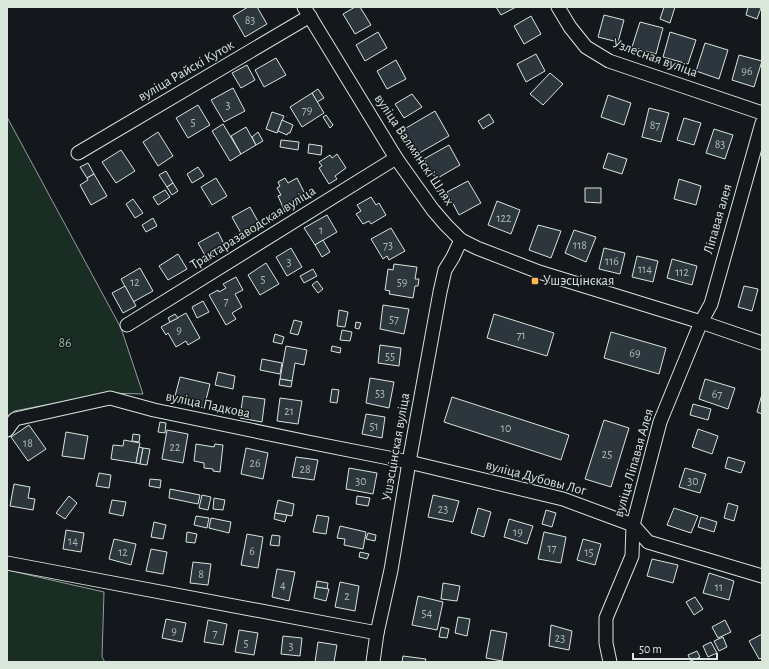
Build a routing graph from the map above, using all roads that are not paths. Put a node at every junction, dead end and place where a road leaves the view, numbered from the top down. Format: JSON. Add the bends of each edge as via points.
{"nodes":[{"id":1,"x":558,"y":7,"type":"edge"},
{"id":2,"x":307,"y":12,"type":"edge"},
{"id":3,"x":762,"y":113,"type":"edge"},
{"id":4,"x":762,"y":123,"type":"edge"},
{"id":5,"x":78,"y":153,"type":"dead end"},
{"id":6,"x":396,"y":158,"type":"junction"},
{"id":7,"x":461,"y":240,"type":"junction"},
{"id":8,"x":701,"y":322,"type":"junction"},
{"id":9,"x":127,"y":325,"type":"dead end"},
{"id":10,"x":762,"y":343,"type":"edge"},
{"id":11,"x":7,"y":430,"type":"edge"},
{"id":12,"x":409,"y":462,"type":"junction"},
{"id":13,"x":632,"y":526,"type":"junction"},
{"id":14,"x":7,"y":563,"type":"edge"},
{"id":15,"x":762,"y":576,"type":"edge"},
{"id":16,"x":377,"y":633,"type":"junction"},
{"id":17,"x":373,"y":662,"type":"edge"},
{"id":18,"x":610,"y":662,"type":"edge"}],
"edges":[{"from":1,"to":3,"type":"street","name":"Узлесная вуліца","via":[[586,47],[609,61]]},
{"from":2,"to":5,"type":"street","name":"вуліца Райскі Куток"},
{"from":2,"to":6,"type":"street","name":"вуліца Валмянскі Шлях"},
{"from":4,"to":8,"type":"street","name":"Ліпавая алея","via":[[711,304]]},
{"from":6,"to":7,"type":"street","name":"вуліца Валмянскі Шлях","via":[[434,210]]},
{"from":6,"to":9,"type":"street","name":"Трактаразаводская вуліца"},
{"from":7,"to":8,"type":"street","name":"вуліца Валмянскі Шлях","via":[[539,272]]},
{"from":7,"to":12,"type":"street","name":"Ушэсцінская вуліца","via":[[445,270]]},
{"from":8,"to":10,"type":"street","name":"вуліца Валмянскі Шлях"},
{"from":8,"to":13,"type":"street","name":"вуліца Ліпавая Алея","via":[[660,422]]},
{"from":11,"to":12,"type":"street","name":"вуліца Падкова","via":[[15,418],[110,398],[170,413]]},
{"from":12,"to":13,"type":"street","name":"вуліца Дубовы Лог","via":[[564,499]]},
{"from":12,"to":16,"type":"street","name":"Ушэсцінская вуліца","via":[[391,570]]},
{"from":13,"to":15,"type":"street","name":"вуліца Дубовы Лог","via":[[648,542]]},
{"from":13,"to":18,"type":"street","name":"вуліца Ліпавая Алея","via":[[632,556],[606,618],[606,643]]},
{"from":14,"to":16,"type":"street"},
{"from":16,"to":17,"type":"street","name":"Ушэсцінская вуліца"}]}
